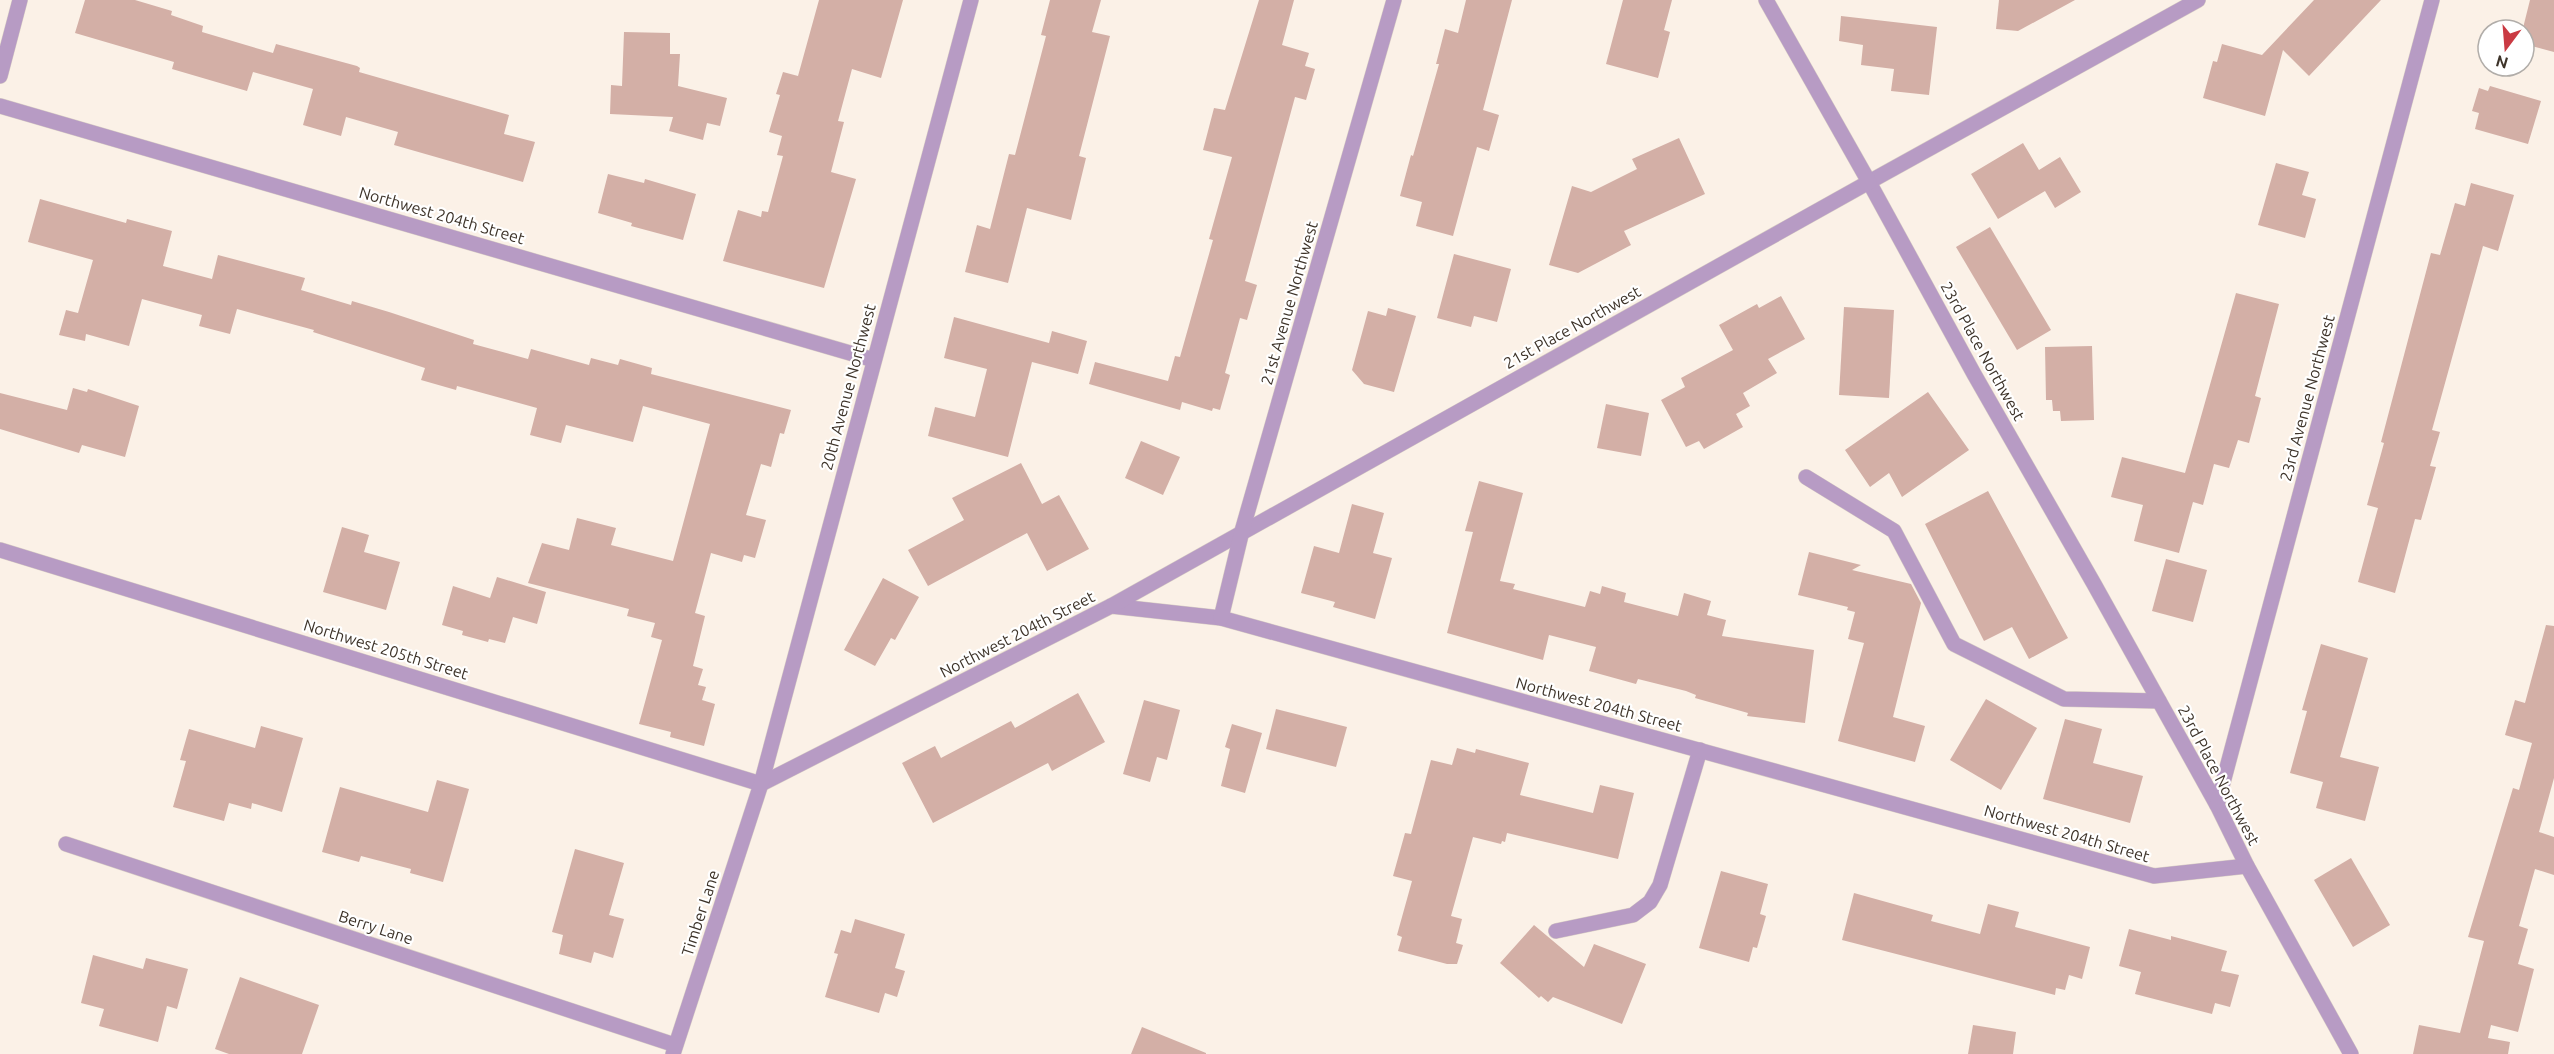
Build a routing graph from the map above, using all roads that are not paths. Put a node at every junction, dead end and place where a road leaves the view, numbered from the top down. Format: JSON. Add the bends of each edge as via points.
{"nodes":[{"id":1,"x":20,"y":0,"type":"edge"},
{"id":2,"x":971,"y":0,"type":"edge"},
{"id":3,"x":1394,"y":0,"type":"edge"},
{"id":4,"x":1766,"y":0,"type":"edge"},
{"id":5,"x":2198,"y":0,"type":"edge"},
{"id":6,"x":2433,"y":0,"type":"edge"},
{"id":7,"x":0,"y":76,"type":"edge"},
{"id":8,"x":0,"y":106,"type":"edge"},
{"id":9,"x":1869,"y":182,"type":"junction"},
{"id":10,"x":874,"y":360,"type":"junction"},
{"id":11,"x":1806,"y":477,"type":"dead end"},
{"id":12,"x":1242,"y":531,"type":"junction"},
{"id":13,"x":0,"y":550,"type":"edge"},
{"id":14,"x":1111,"y":606,"type":"junction"},
{"id":15,"x":1221,"y":618,"type":"junction"},
{"id":16,"x":2159,"y":701,"type":"junction"},
{"id":17,"x":1700,"y":750,"type":"junction"},
{"id":18,"x":761,"y":784,"type":"junction"},
{"id":19,"x":2217,"y":805,"type":"junction"},
{"id":20,"x":66,"y":844,"type":"dead end"},
{"id":21,"x":2247,"y":866,"type":"junction"},
{"id":22,"x":1556,"y":931,"type":"dead end"},
{"id":23,"x":674,"y":1050,"type":"edge"},
{"id":24,"x":2351,"y":1054,"type":"edge"}],
"edges":[{"from":1,"to":7,"type":"street"},
{"from":2,"to":10,"type":"street","name":"20th Avenue Northwest"},
{"from":3,"to":12,"type":"street","name":"21st Avenue Northwest"},
{"from":4,"to":9,"type":"street"},
{"from":5,"to":9,"type":"street"},
{"from":6,"to":19,"type":"street","name":"23rd Avenue Northwest"},
{"from":8,"to":10,"type":"street","name":"Northwest 204th Street"},
{"from":9,"to":12,"type":"street","name":"21st Place Northwest"},
{"from":9,"to":16,"type":"street","name":"23rd Place Northwest"},
{"from":10,"to":18,"type":"street","name":"20th Avenue Northwest"},
{"from":11,"to":16,"type":"street","via":[[1894,531],[1954,644],[2064,699]]},
{"from":12,"to":14,"type":"street","name":"21st Place Northwest"},
{"from":12,"to":15,"type":"street","name":"21st Avenue Northwest"},
{"from":13,"to":18,"type":"street","name":"Northwest 205th Street"},
{"from":14,"to":15,"type":"street","name":"Northwest 204th Street"},
{"from":14,"to":18,"type":"street","name":"Northwest 204th Street"},
{"from":15,"to":17,"type":"street","name":"Northwest 204th Street"},
{"from":16,"to":19,"type":"street","name":"23rd Place Northwest"},
{"from":17,"to":21,"type":"street","name":"Northwest 204th Street","via":[[2154,876]]},
{"from":17,"to":22,"type":"street","via":[[1660,885],[1650,902],[1633,915]]},
{"from":18,"to":23,"type":"street","name":"Timber Lane"},
{"from":19,"to":21,"type":"street","name":"23rd Place Northwest"},
{"from":20,"to":23,"type":"street","name":"Berry Lane"},
{"from":21,"to":24,"type":"street"}]}
